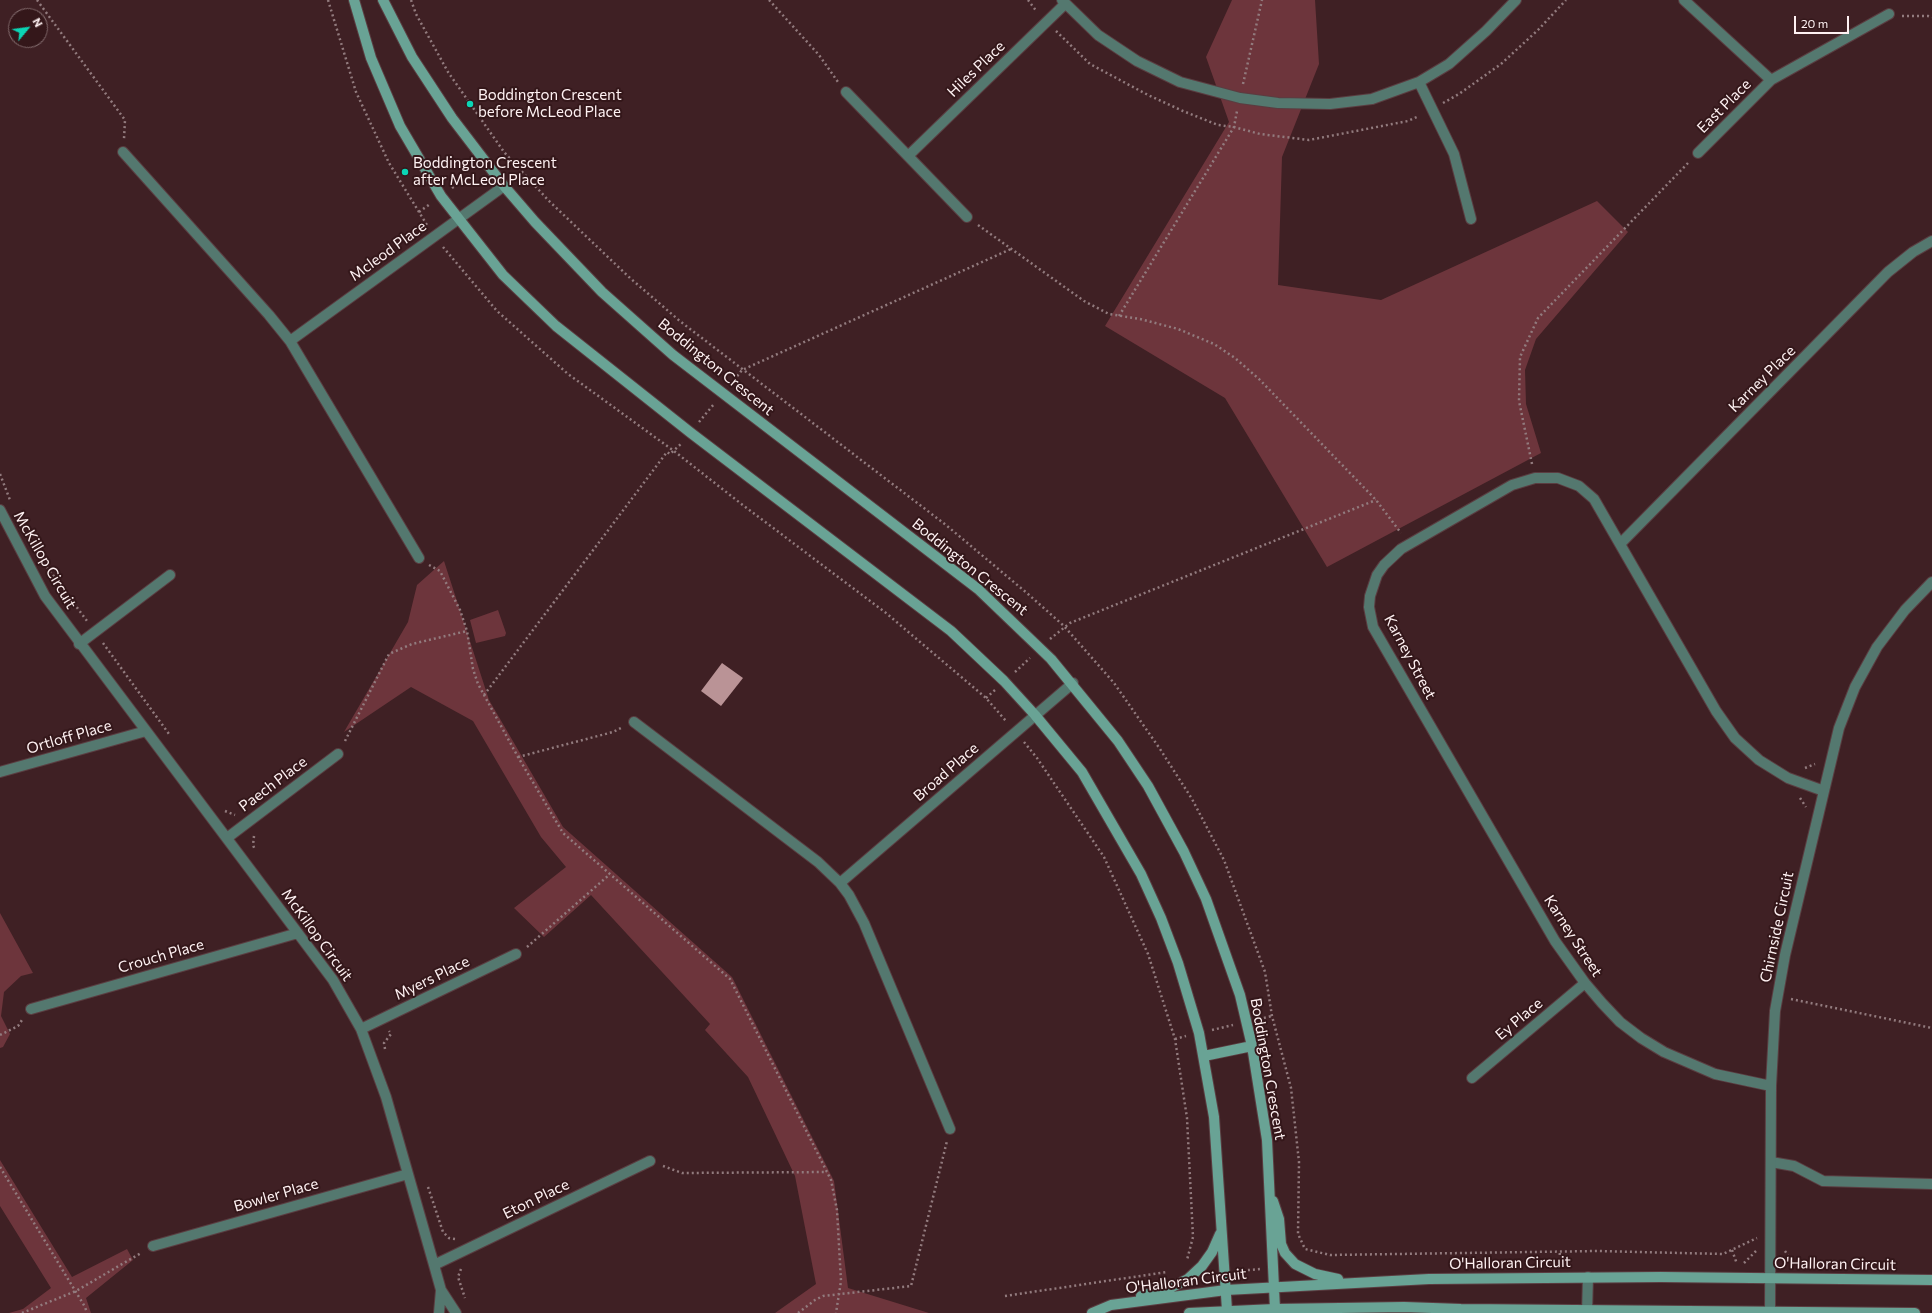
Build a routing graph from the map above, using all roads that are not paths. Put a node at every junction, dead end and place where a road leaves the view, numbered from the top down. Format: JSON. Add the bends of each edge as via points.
{"nodes":[{"id":1,"x":354,"y":0,"type":"edge"},
{"id":2,"x":383,"y":0,"type":"edge"},
{"id":3,"x":1516,"y":0,"type":"edge"},
{"id":4,"x":1684,"y":0,"type":"edge"},
{"id":5,"x":1063,"y":2,"type":"edge"},
{"id":6,"x":1889,"y":14,"type":"road end"},
{"id":7,"x":1771,"y":80,"type":"junction"},
{"id":8,"x":1419,"y":82,"type":"junction"},
{"id":9,"x":846,"y":92,"type":"road end"},
{"id":10,"x":123,"y":152,"type":"road end"},
{"id":11,"x":1698,"y":153,"type":"road end"},
{"id":12,"x":908,"y":156,"type":"junction"},
{"id":13,"x":504,"y":186,"type":"junction"},
{"id":14,"x":967,"y":217,"type":"road end"},
{"id":15,"x":1471,"y":219,"type":"dead end"},
{"id":16,"x":458,"y":220,"type":"junction"},
{"id":17,"x":1932,"y":241,"type":"edge"},
{"id":18,"x":290,"y":341,"type":"junction"},
{"id":19,"x":0,"y":510,"type":"edge"},
{"id":20,"x":1620,"y":544,"type":"junction"},
{"id":21,"x":419,"y":558,"type":"road end"},
{"id":22,"x":170,"y":575,"type":"dead end"},
{"id":23,"x":1932,"y":582,"type":"edge"},
{"id":24,"x":79,"y":644,"type":"junction"},
{"id":25,"x":1073,"y":683,"type":"junction"},
{"id":26,"x":1035,"y":715,"type":"junction"},
{"id":27,"x":634,"y":722,"type":"road end"},
{"id":28,"x":146,"y":731,"type":"junction"},
{"id":29,"x":338,"y":754,"type":"road end"},
{"id":30,"x":0,"y":772,"type":"edge"},
{"id":31,"x":1824,"y":791,"type":"junction"},
{"id":32,"x":227,"y":838,"type":"junction"},
{"id":33,"x":840,"y":883,"type":"junction"},
{"id":34,"x":298,"y":933,"type":"junction"},
{"id":35,"x":516,"y":954,"type":"road end"},
{"id":36,"x":1585,"y":983,"type":"junction"},
{"id":37,"x":31,"y":1009,"type":"road end"},
{"id":38,"x":361,"y":1029,"type":"junction"},
{"id":39,"x":1252,"y":1046,"type":"junction"},
{"id":40,"x":1204,"y":1056,"type":"junction"},
{"id":41,"x":1472,"y":1078,"type":"dead end"},
{"id":42,"x":1771,"y":1086,"type":"junction"},
{"id":43,"x":950,"y":1129,"type":"road end"},
{"id":44,"x":650,"y":1161,"type":"road end"},
{"id":45,"x":1771,"y":1162,"type":"junction"},
{"id":46,"x":408,"y":1174,"type":"junction"},
{"id":47,"x":1932,"y":1184,"type":"edge"},
{"id":48,"x":1269,"y":1187,"type":"junction"},
{"id":49,"x":1221,"y":1232,"type":"junction"},
{"id":50,"x":153,"y":1246,"type":"road end"},
{"id":51,"x":434,"y":1265,"type":"junction"},
{"id":52,"x":1588,"y":1277,"type":"junction"},
{"id":53,"x":1770,"y":1278,"type":"junction"},
{"id":54,"x":1932,"y":1280,"type":"edge"},
{"id":55,"x":1351,"y":1282,"type":"junction"},
{"id":56,"x":1274,"y":1286,"type":"junction"},
{"id":57,"x":441,"y":1290,"type":"junction"},
{"id":58,"x":1226,"y":1290,"type":"junction"},
{"id":59,"x":1110,"y":1305,"type":"junction"},
{"id":60,"x":1275,"y":1309,"type":"junction"},
{"id":61,"x":1227,"y":1310,"type":"junction"},
{"id":62,"x":1587,"y":1312,"type":"edge"},
{"id":63,"x":1770,"y":1312,"type":"junction"},
{"id":64,"x":439,"y":1313,"type":"edge"},
{"id":65,"x":456,"y":1313,"type":"edge"},
{"id":66,"x":1092,"y":1313,"type":"edge"},
{"id":67,"x":1189,"y":1313,"type":"edge"},
{"id":68,"x":1915,"y":1313,"type":"edge"}],
"edges":[{"from":1,"to":16,"type":"street","via":[[371,58],[400,126]]},
{"from":2,"to":13,"type":"street","name":"Boddington Crescent","via":[[412,58],[452,118]]},
{"from":3,"to":8,"type":"street","via":[[1449,64]]},
{"from":4,"to":7,"type":"street","name":"East Place"},
{"from":5,"to":8,"type":"street","via":[[1098,35],[1137,61],[1180,82],[1240,98],[1278,103],[1330,104],[1372,99]]},
{"from":5,"to":12,"type":"street","name":"Hiles Place","via":[[1046,22]]},
{"from":6,"to":7,"type":"street","name":"East Place"},
{"from":7,"to":11,"type":"street","name":"East Place"},
{"from":8,"to":15,"type":"street","via":[[1454,154]]},
{"from":9,"to":12,"type":"street"},
{"from":10,"to":18,"type":"street"},
{"from":12,"to":14,"type":"street"},
{"from":13,"to":16,"type":"street","name":"Mcleod Place"},
{"from":13,"to":25,"type":"street","name":"Boddington Crescent","via":[[602,292],[673,355],[978,589]]},
{"from":16,"to":18,"type":"street","name":"Mcleod Place"},
{"from":16,"to":26,"type":"street","via":[[502,275],[556,326],[691,433],[951,631],[1004,681]]},
{"from":17,"to":20,"type":"street","name":"Karney Place","via":[[1888,272]]},
{"from":18,"to":21,"type":"street"},
{"from":19,"to":24,"type":"street","name":"McKillop Circuit","via":[[45,596]]},
{"from":20,"to":31,"type":"street","name":"Karney Street","via":[[1716,711],[1735,738],[1759,760],[1788,778]]},
{"from":20,"to":36,"type":"street","name":"Karney Street","via":[[1594,499],[1587,492],[1558,478],[1536,478],[1512,485],[1402,549],[1377,575],[1369,607],[1373,626],[1555,941]]},
{"from":22,"to":24,"type":"street"},
{"from":23,"to":31,"type":"street","name":"Chirnside Circuit","via":[[1905,610],[1865,667],[1839,728]]},
{"from":24,"to":28,"type":"street","name":"McKillop Circuit"},
{"from":25,"to":26,"type":"street","name":"Broad Place"},
{"from":25,"to":39,"type":"street","name":"Boddington Crescent","via":[[1148,786],[1184,852],[1224,946],[1240,995]]},
{"from":26,"to":33,"type":"street","name":"Broad Place"},
{"from":26,"to":40,"type":"street","via":[[1082,772],[1141,874],[1178,963]]},
{"from":27,"to":33,"type":"street","via":[[818,862]]},
{"from":28,"to":30,"type":"street","name":"Ortloff Place"},
{"from":28,"to":32,"type":"street","name":"McKillop Circuit"},
{"from":29,"to":32,"type":"street","name":"Paech Place"},
{"from":31,"to":42,"type":"street","name":"Chirnside Circuit","via":[[1785,954],[1775,1011]]},
{"from":32,"to":34,"type":"street","name":"McKillop Circuit"},
{"from":33,"to":43,"type":"street","via":[[864,923]]},
{"from":34,"to":37,"type":"street","name":"Crouch Place"},
{"from":34,"to":38,"type":"street","name":"McKillop Circuit","via":[[333,980]]},
{"from":35,"to":38,"type":"street","name":"Myers Place"},
{"from":36,"to":41,"type":"street","name":"Ey Place"},
{"from":36,"to":42,"type":"street","name":"Karney Street","via":[[1620,1022],[1664,1052],[1715,1074]]},
{"from":38,"to":46,"type":"street","name":"McKillop Circuit","via":[[386,1097]]},
{"from":39,"to":40,"type":"street"},
{"from":39,"to":48,"type":"street","name":"Boddington Crescent","via":[[1267,1140]]},
{"from":40,"to":49,"type":"street","via":[[1214,1118]]},
{"from":42,"to":45,"type":"street","name":"Chirnside Circuit"},
{"from":44,"to":51,"type":"street","name":"Eton Place"},
{"from":45,"to":47,"type":"street","via":[[1794,1166],[1823,1182]]},
{"from":45,"to":53,"type":"street","name":"Chirnside Circuit"},
{"from":46,"to":50,"type":"street","name":"Bowler Place"},
{"from":46,"to":51,"type":"street","name":"McKillop Circuit"},
{"from":48,"to":55,"type":"street","via":[[1279,1219],[1281,1244],[1285,1253],[1295,1264],[1315,1274]]},
{"from":48,"to":56,"type":"street","name":"Boddington Crescent"},
{"from":49,"to":58,"type":"street"},
{"from":49,"to":59,"type":"street","via":[[1212,1252],[1188,1279],[1172,1287]]},
{"from":51,"to":57,"type":"street","name":"McKillop Circuit"},
{"from":52,"to":53,"type":"street","name":"O'Halloran Circuit"},
{"from":52,"to":55,"type":"street","name":"O'Halloran Circuit"},
{"from":52,"to":62,"type":"street"},
{"from":53,"to":54,"type":"street","name":"O'Halloran Circuit"},
{"from":53,"to":63,"type":"street","name":"Chirnside Circuit"},
{"from":55,"to":56,"type":"street","name":"O'Halloran Circuit"},
{"from":56,"to":58,"type":"street","name":"O'Halloran Circuit"},
{"from":56,"to":60,"type":"street","name":"Boddington Crescent"},
{"from":57,"to":64,"type":"street","name":"McKillop Circuit"},
{"from":57,"to":65,"type":"street","name":"McKillop Circuit"},
{"from":58,"to":59,"type":"street","name":"O'Halloran Circuit"},
{"from":58,"to":61,"type":"street"},
{"from":59,"to":66,"type":"street","name":"O'Halloran Circuit"},
{"from":60,"to":61,"type":"street"},
{"from":60,"to":62,"type":"street","via":[[1404,1307]]},
{"from":61,"to":67,"type":"street"},
{"from":62,"to":63,"type":"street"},
{"from":63,"to":68,"type":"street"}]}
